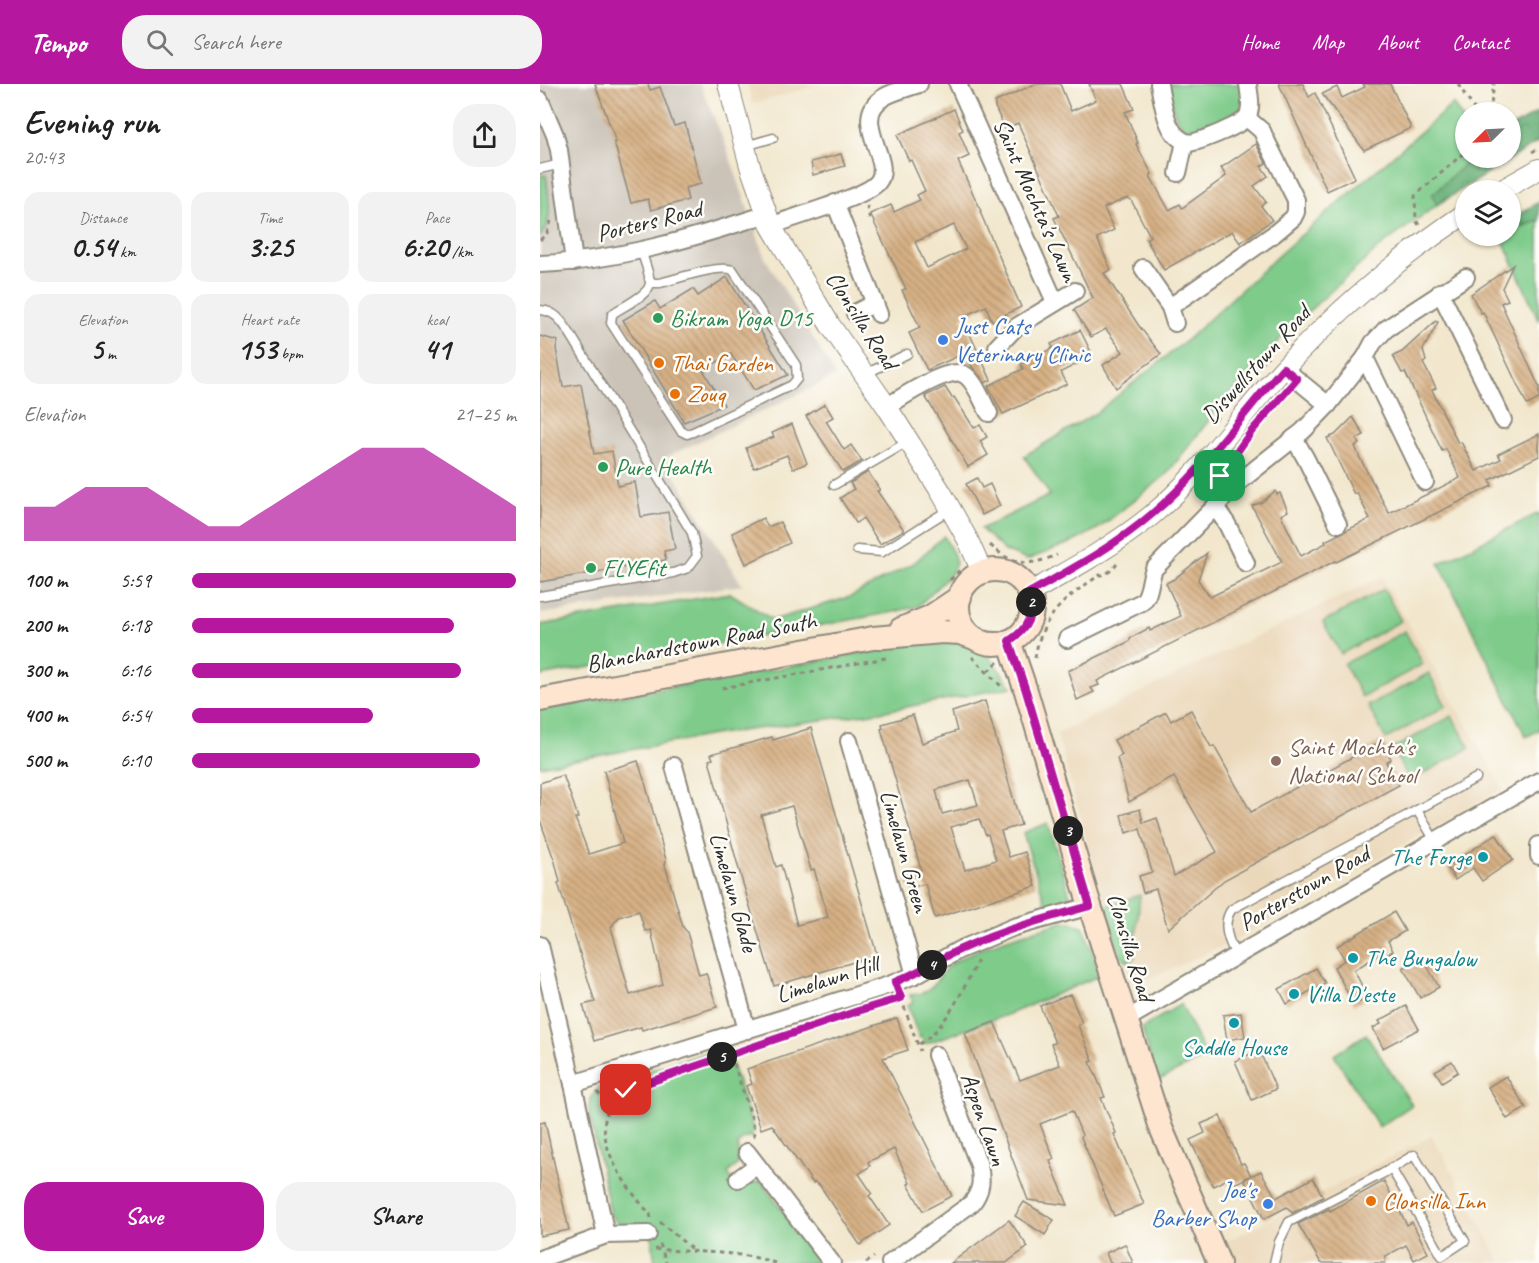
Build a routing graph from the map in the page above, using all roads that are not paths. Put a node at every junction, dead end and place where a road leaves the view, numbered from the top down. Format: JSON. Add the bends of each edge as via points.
{"nodes":[{"id":1,"x":728,"y":84,"type":"edge"},
{"id":2,"x":919,"y":84,"type":"edge"},
{"id":3,"x":958,"y":84,"type":"edge"},
{"id":4,"x":1159,"y":84,"type":"edge"},
{"id":5,"x":1248,"y":84,"type":"edge"},
{"id":6,"x":540,"y":100,"type":"edge"},
{"id":7,"x":1246,"y":118,"type":"junction"},
{"id":8,"x":773,"y":138,"type":"dead end"},
{"id":9,"x":1185,"y":142,"type":"junction"},
{"id":10,"x":744,"y":146,"type":"junction"},
{"id":11,"x":561,"y":164,"type":"junction"},
{"id":12,"x":540,"y":169,"type":"edge"},
{"id":13,"x":1539,"y":169,"type":"edge"},
{"id":14,"x":1178,"y":173,"type":"dead end"},
{"id":15,"x":1520,"y":180,"type":"edge"},
{"id":16,"x":835,"y":203,"type":"junction"},
{"id":17,"x":769,"y":220,"type":"junction"},
{"id":18,"x":1455,"y":220,"type":"edge"},
{"id":19,"x":641,"y":250,"type":"junction"},
{"id":20,"x":574,"y":262,"type":"junction"},
{"id":21,"x":540,"y":264,"type":"edge"},
{"id":22,"x":1143,"y":268,"type":"dead end"},
{"id":23,"x":1466,"y":277,"type":"dead end"},
{"id":24,"x":649,"y":279,"type":"junction"},
{"id":25,"x":1075,"y":291,"type":"dead end"},
{"id":26,"x":1440,"y":292,"type":"junction"},
{"id":27,"x":1055,"y":302,"type":"junction"},
{"id":28,"x":1170,"y":307,"type":"junction"},
{"id":29,"x":540,"y":310,"type":"edge"},
{"id":30,"x":855,"y":313,"type":"dead end"},
{"id":31,"x":1175,"y":323,"type":"dead end"},
{"id":32,"x":997,"y":347,"type":"dead end"},
{"id":33,"x":907,"y":354,"type":"dead end"},
{"id":34,"x":1365,"y":358,"type":"junction"},
{"id":35,"x":1283,"y":368,"type":"junction"},
{"id":36,"x":864,"y":375,"type":"junction"},
{"id":37,"x":1328,"y":405,"type":"junction"},
{"id":38,"x":887,"y":407,"type":"junction"},
{"id":39,"x":988,"y":413,"type":"dead end"},
{"id":40,"x":1503,"y":420,"type":"dead end"},
{"id":41,"x":1293,"y":438,"type":"junction"},
{"id":42,"x":909,"y":441,"type":"junction"},
{"id":43,"x":1425,"y":482,"type":"dead end"},
{"id":44,"x":834,"y":485,"type":"dead end"},
{"id":45,"x":951,"y":508,"type":"junction"},
{"id":46,"x":1216,"y":508,"type":"junction"},
{"id":47,"x":1338,"y":525,"type":"dead end"},
{"id":48,"x":857,"y":550,"type":"dead end"},
{"id":49,"x":1246,"y":563,"type":"dead end"},
{"id":50,"x":982,"y":572,"type":"junction"},
{"id":51,"x":952,"y":591,"type":"junction"},
{"id":52,"x":1029,"y":593,"type":"junction"},
{"id":53,"x":540,"y":596,"type":"edge"},
{"id":54,"x":873,"y":638,"type":"junction"},
{"id":55,"x":1067,"y":639,"type":"dead end"},
{"id":56,"x":1009,"y":641,"type":"junction"},
{"id":57,"x":973,"y":646,"type":"junction"},
{"id":58,"x":540,"y":700,"type":"edge"},
{"id":59,"x":849,"y":741,"type":"dead end"},
{"id":60,"x":674,"y":766,"type":"dead end"},
{"id":61,"x":1476,"y":778,"type":"dead end"},
{"id":62,"x":1538,"y":784,"type":"edge"},
{"id":63,"x":1417,"y":810,"type":"junction"},
{"id":64,"x":1435,"y":841,"type":"junction"},
{"id":65,"x":1539,"y":845,"type":"edge"},
{"id":66,"x":1539,"y":856,"type":"edge"},
{"id":67,"x":1090,"y":906,"type":"junction"},
{"id":68,"x":540,"y":945,"type":"edge"},
{"id":69,"x":1236,"y":955,"type":"junction"},
{"id":70,"x":915,"y":975,"type":"junction"},
{"id":71,"x":1125,"y":1020,"type":"junction"},
{"id":72,"x":750,"y":1038,"type":"junction"},
{"id":73,"x":929,"y":1057,"type":"road end"},
{"id":74,"x":573,"y":1084,"type":"junction"},
{"id":75,"x":1391,"y":1168,"type":"junction"},
{"id":76,"x":738,"y":1179,"type":"dead end"},
{"id":77,"x":606,"y":1235,"type":"junction"},
{"id":78,"x":651,"y":1236,"type":"road end"},
{"id":79,"x":540,"y":1259,"type":"edge"},
{"id":80,"x":883,"y":1260,"type":"edge"},
{"id":81,"x":832,"y":1263,"type":"edge"},
{"id":82,"x":1219,"y":1263,"type":"edge"},
{"id":83,"x":1274,"y":1263,"type":"edge"}],
"edges":[{"from":1,"to":10,"type":"street","name":"Clonsilla Road"},
{"from":2,"to":16,"type":"street","name":"Porters Road","via":[[884,97],[874,107],[870,126],[881,177],[869,189]]},
{"from":3,"to":27,"type":"street","name":"Saint Mochta's Lawn"},
{"from":4,"to":9,"type":"street","via":[[1171,128]]},
{"from":5,"to":7,"type":"street","via":[[1250,108]]},
{"from":6,"to":11,"type":"street","via":[[555,135]]},
{"from":7,"to":9,"type":"street","via":[[1195,142]]},
{"from":7,"to":28,"type":"street","via":[[1262,131],[1296,200],[1296,212],[1274,234]]},
{"from":8,"to":10,"type":"lane"},
{"from":9,"to":14,"type":"street"},
{"from":10,"to":17,"type":"street","name":"Clonsilla Road"},
{"from":11,"to":12,"type":"lane"},
{"from":11,"to":20,"type":"street"},
{"from":13,"to":15,"type":"street"},
{"from":16,"to":17,"type":"street","name":"Porters Road"},
{"from":16,"to":30,"type":"street","via":[[877,309]]},
{"from":17,"to":19,"type":"street","name":"Porters Road"},
{"from":17,"to":36,"type":"street","name":"Clonsilla Road","via":[[824,316]]},
{"from":18,"to":35,"type":"street","name":"Diswellstown Road","via":[[1329,321]]},
{"from":19,"to":20,"type":"street","name":"Porters Road"},
{"from":19,"to":24,"type":"lane"},
{"from":20,"to":21,"type":"street","name":"Porters Road"},
{"from":22,"to":28,"type":"street"},
{"from":23,"to":26,"type":"street"},
{"from":24,"to":24,"type":"lane","via":[[660,283],[718,269],[733,270],[795,365],[797,379],[792,385],[693,432],[681,431],[611,323],[615,312],[647,291]]},
{"from":25,"to":27,"type":"street","name":"Saint Mochta's Lawn"},
{"from":26,"to":34,"type":"street","via":[[1386,329]]},
{"from":26,"to":40,"type":"street"},
{"from":27,"to":32,"type":"street","name":"Saint Mochta's Lawn","via":[[1016,327]]},
{"from":28,"to":31,"type":"street"},
{"from":29,"to":53,"type":"lane","via":[[556,315],[571,335],[692,533],[697,556],[688,568],[673,573]]},
{"from":33,"to":36,"type":"lane"},
{"from":34,"to":37,"type":"street"},
{"from":34,"to":43,"type":"street"},
{"from":35,"to":37,"type":"street"},
{"from":35,"to":52,"type":"street","name":"Diswellstown Road","via":[[1197,471],[1153,514],[1098,555]]},
{"from":36,"to":38,"type":"street","name":"Clonsilla Road"},
{"from":37,"to":41,"type":"street"},
{"from":38,"to":39,"type":"street","via":[[949,373],[958,372],[972,383]]},
{"from":38,"to":42,"type":"street","name":"Clonsilla Road"},
{"from":41,"to":46,"type":"street","via":[[1239,482]]},
{"from":41,"to":47,"type":"street"},
{"from":42,"to":44,"type":"lane"},
{"from":42,"to":45,"type":"street","name":"Clonsilla Road"},
{"from":45,"to":48,"type":"lane","via":[[882,552]]},
{"from":45,"to":50,"type":"street","name":"Clonsilla Road"},
{"from":46,"to":49,"type":"street"},
{"from":46,"to":55,"type":"street","via":[[1154,569],[1142,602]]},
{"from":50,"to":51,"type":"main road"},
{"from":50,"to":52,"type":"main road","via":[[1015,575]]},
{"from":51,"to":54,"type":"main road","name":"Blanchardstown Road South","via":[[930,617]]},
{"from":51,"to":57,"type":"main road"},
{"from":52,"to":56,"type":"main road","via":[[1031,615],[1019,635]]},
{"from":54,"to":57,"type":"main road","name":"Blanchardstown Road South","via":[[960,633]]},
{"from":54,"to":58,"type":"main road","name":"Blanchardstown Road South"},
{"from":56,"to":57,"type":"main road"},
{"from":56,"to":67,"type":"main road","name":"Clonsilla Road"},
{"from":59,"to":70,"type":"street","name":"Limelawn Green"},
{"from":60,"to":72,"type":"street","name":"Limelawn Glade"},
{"from":61,"to":63,"type":"lane"},
{"from":62,"to":64,"type":"street","name":"Porterstown Road"},
{"from":63,"to":64,"type":"lane"},
{"from":63,"to":69,"type":"lane","via":[[1232,909],[1227,916],[1227,940]]},
{"from":64,"to":69,"type":"street","name":"Porterstown Road"},
{"from":65,"to":66,"type":"street"},
{"from":67,"to":70,"type":"street","name":"Limelawn Hill","via":[[1014,927],[959,950]]},
{"from":67,"to":71,"type":"main road","name":"Clonsilla Road"},
{"from":68,"to":74,"type":"street"},
{"from":69,"to":71,"type":"street","name":"Porterstown Road"},
{"from":70,"to":72,"type":"street","name":"Limelawn Hill","via":[[897,993]]},
{"from":71,"to":82,"type":"main road","name":"Clonsilla Road","via":[[1161,1128]]},
{"from":72,"to":74,"type":"street","name":"Limelawn Hill"},
{"from":73,"to":80,"type":"street","name":"Aspen Lawn","via":[[979,1165],[979,1194],[972,1203]]},
{"from":74,"to":77,"type":"street"},
{"from":75,"to":75,"type":"lane","via":[[1414,1155],[1466,1241],[1442,1256]]},
{"from":75,"to":83,"type":"lane","via":[[1289,1222]]},
{"from":76,"to":81,"type":"street","via":[[753,1152]]},
{"from":77,"to":78,"type":"street"},
{"from":77,"to":79,"type":"street"}]}
